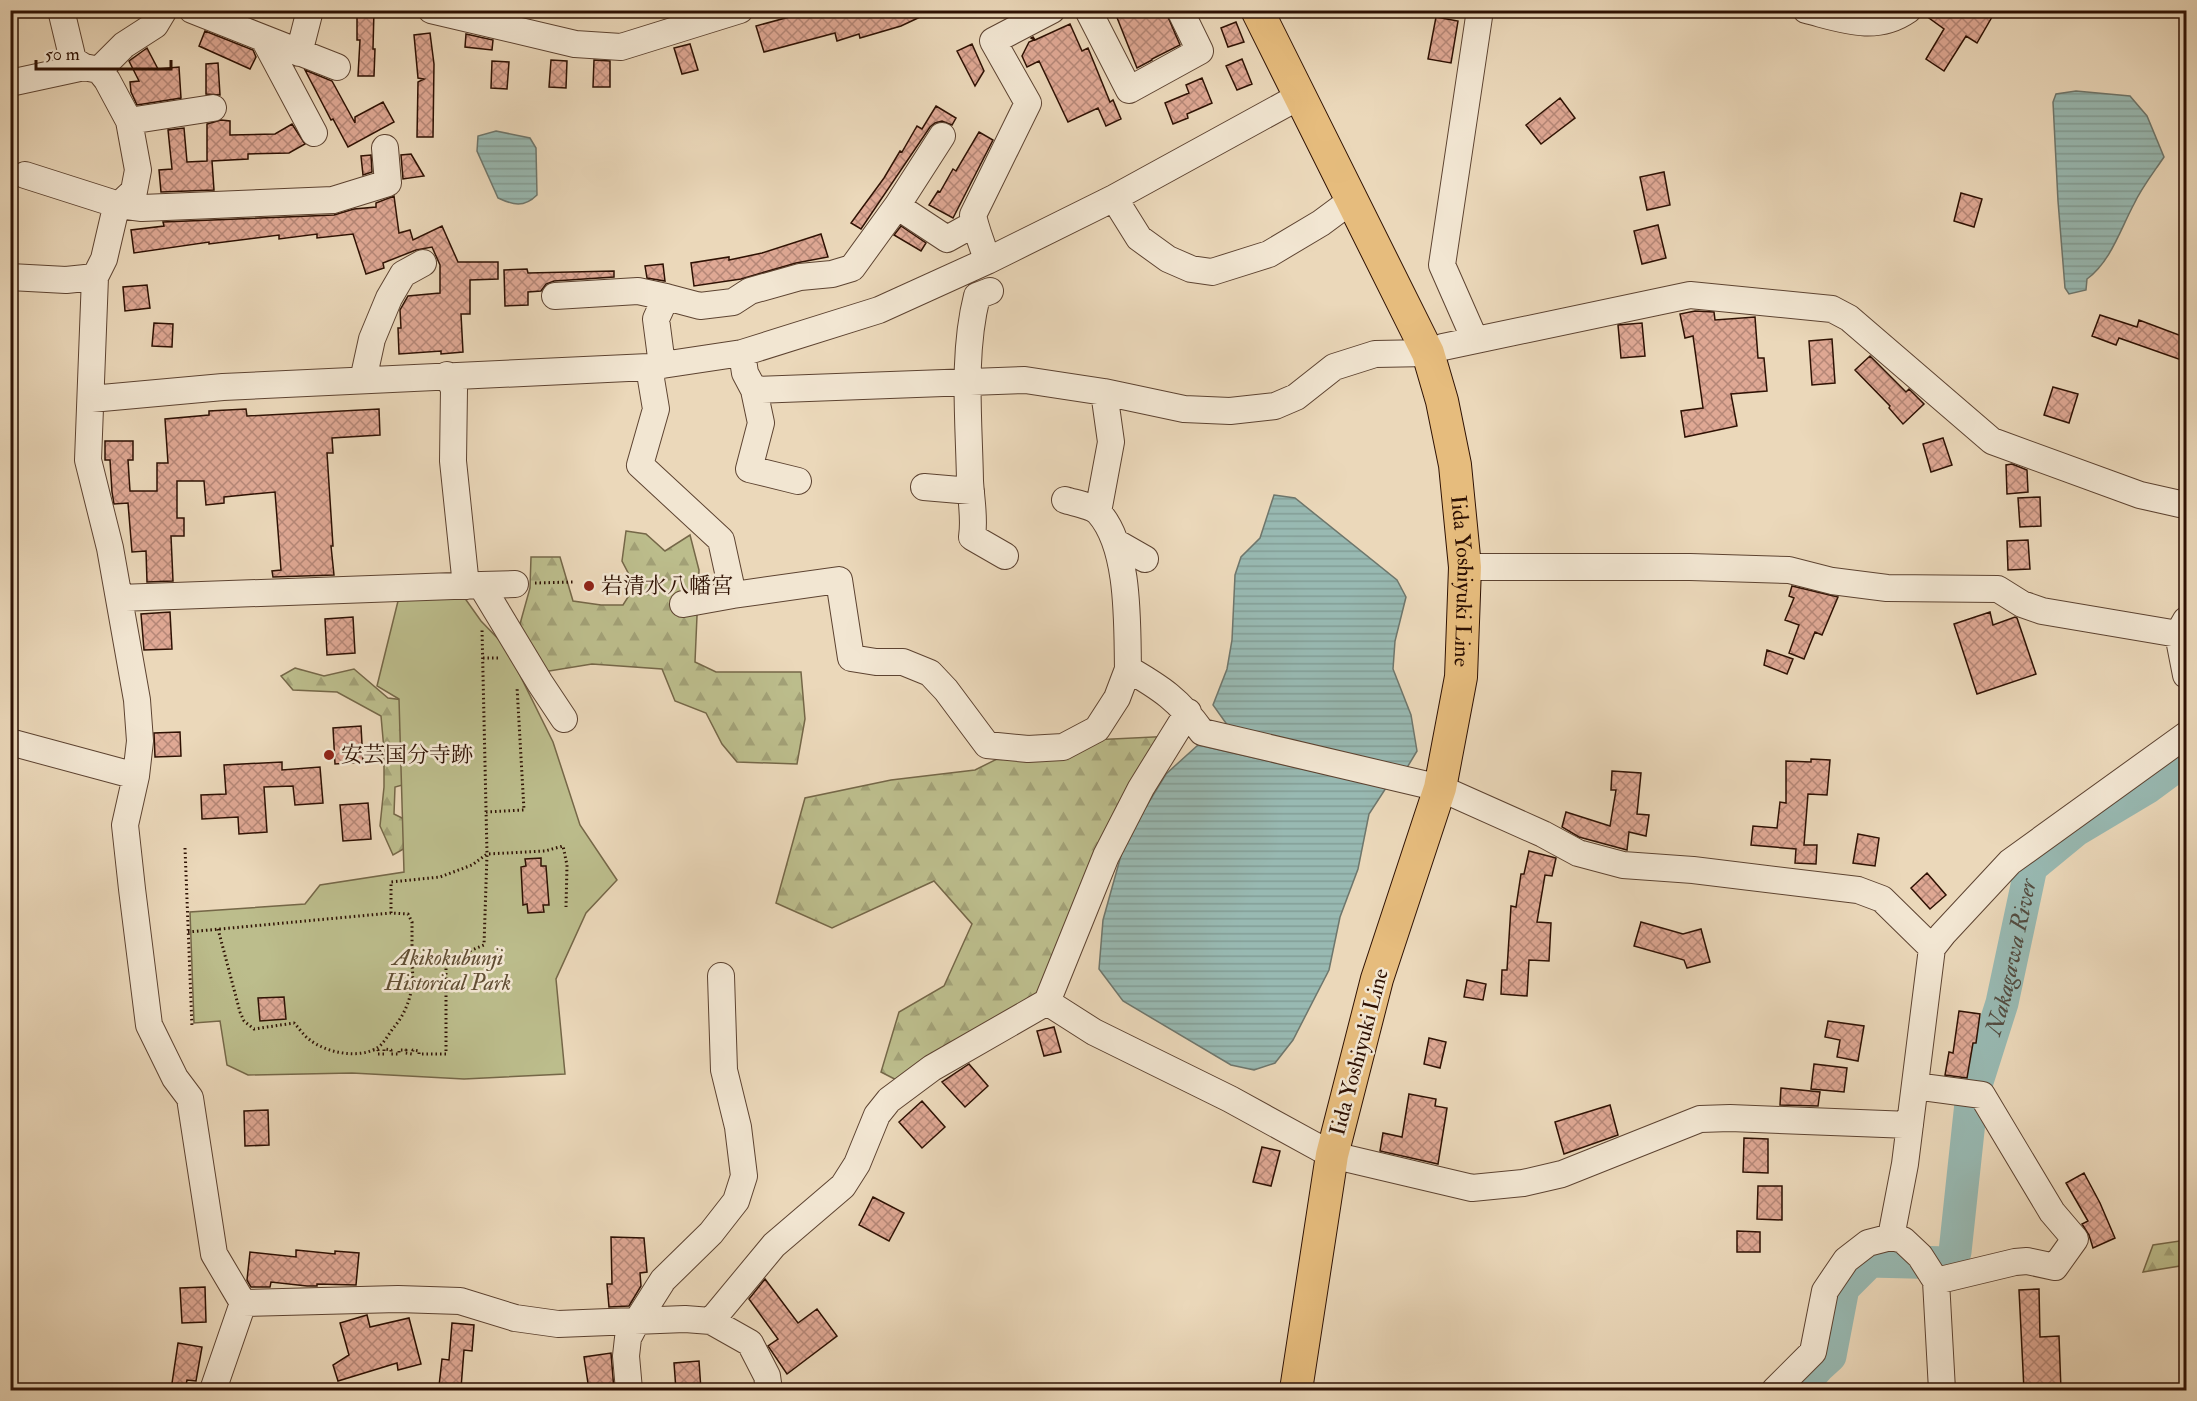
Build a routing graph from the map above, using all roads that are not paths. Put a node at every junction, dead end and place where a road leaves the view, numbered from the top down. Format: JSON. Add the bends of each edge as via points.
{"nodes":[{"id":1,"x":61,"y":10,"type":"edge"},
{"id":2,"x":164,"y":10,"type":"edge"},
{"id":3,"x":307,"y":10,"type":"edge"},
{"id":4,"x":431,"y":10,"type":"edge"},
{"id":5,"x":740,"y":10,"type":"edge"},
{"id":6,"x":1052,"y":10,"type":"edge"},
{"id":7,"x":1088,"y":10,"type":"edge"},
{"id":8,"x":1180,"y":10,"type":"edge"},
{"id":9,"x":1257,"y":10,"type":"edge"},
{"id":10,"x":1480,"y":10,"type":"edge"},
{"id":11,"x":1908,"y":10,"type":"edge"},
{"id":12,"x":196,"y":11,"type":"edge"},
{"id":13,"x":1820,"y":12,"type":"edge"},
{"id":14,"x":264,"y":39,"type":"junction"},
{"id":15,"x":299,"y":53,"type":"junction"},
{"id":16,"x":337,"y":67,"type":"dead end"},
{"id":17,"x":92,"y":68,"type":"junction"},
{"id":18,"x":10,"y":83,"type":"edge"},
{"id":19,"x":1300,"y":96,"type":"junction"},
{"id":20,"x":213,"y":108,"type":"dead end"},
{"id":21,"x":129,"y":121,"type":"junction"},
{"id":22,"x":314,"y":133,"type":"dead end"},
{"id":23,"x":942,"y":136,"type":"dead end"},
{"id":24,"x":385,"y":148,"type":"dead end"},
{"id":25,"x":25,"y":175,"type":"dead end"},
{"id":26,"x":1114,"y":198,"type":"junction"},
{"id":27,"x":1352,"y":200,"type":"junction"},
{"id":28,"x":119,"y":205,"type":"junction"},
{"id":29,"x":897,"y":206,"type":"junction"},
{"id":30,"x":974,"y":224,"type":"junction"},
{"id":31,"x":987,"y":261,"type":"junction"},
{"id":32,"x":423,"y":263,"type":"dead end"},
{"id":33,"x":10,"y":277,"type":"edge"},
{"id":34,"x":95,"y":277,"type":"junction"},
{"id":35,"x":990,"y":291,"type":"dead end"},
{"id":36,"x":555,"y":296,"type":"dead end"},
{"id":37,"x":666,"y":297,"type":"junction"},
{"id":38,"x":1475,"y":340,"type":"junction"},
{"id":39,"x":742,"y":353,"type":"junction"},
{"id":40,"x":1428,"y":353,"type":"junction"},
{"id":41,"x":656,"y":366,"type":"junction"},
{"id":42,"x":447,"y":375,"type":"junction"},
{"id":43,"x":363,"y":380,"type":"junction"},
{"id":44,"x":968,"y":382,"type":"junction"},
{"id":45,"x":754,"y":390,"type":"junction"},
{"id":46,"x":1104,"y":392,"type":"junction"},
{"id":47,"x":91,"y":399,"type":"junction"},
{"id":48,"x":798,"y":481,"type":"dead end"},
{"id":49,"x":924,"y":487,"type":"dead end"},
{"id":50,"x":971,"y":492,"type":"junction"},
{"id":51,"x":1065,"y":500,"type":"dead end"},
{"id":52,"x":2187,"y":502,"type":"edge"},
{"id":53,"x":1098,"y":512,"type":"junction"},
{"id":54,"x":1117,"y":543,"type":"junction"},
{"id":55,"x":1005,"y":556,"type":"dead end"},
{"id":56,"x":1145,"y":559,"type":"dead end"},
{"id":57,"x":1465,"y":567,"type":"junction"},
{"id":58,"x":524,"y":583,"type":"road end"},
{"id":59,"x":473,"y":585,"type":"junction"},
{"id":60,"x":733,"y":595,"type":"junction"},
{"id":61,"x":119,"y":598,"type":"junction"},
{"id":62,"x":683,"y":604,"type":"dead end"},
{"id":63,"x":2182,"y":627,"type":"edge"},
{"id":64,"x":1128,"y":669,"type":"junction"},
{"id":65,"x":2187,"y":675,"type":"edge"},
{"id":66,"x":1188,"y":712,"type":"junction"},
{"id":67,"x":564,"y":719,"type":"dead end"},
{"id":68,"x":2187,"y":735,"type":"edge"},
{"id":69,"x":10,"y":742,"type":"edge"},
{"id":70,"x":136,"y":777,"type":"junction"},
{"id":71,"x":1440,"y":788,"type":"junction"},
{"id":72,"x":1932,"y":948,"type":"junction"},
{"id":73,"x":721,"y":976,"type":"dead end"},
{"id":74,"x":1047,"y":1002,"type":"junction"},
{"id":75,"x":1915,"y":1086,"type":"junction"},
{"id":76,"x":1910,"y":1125,"type":"junction"},
{"id":77,"x":1332,"y":1155,"type":"junction"},
{"id":78,"x":1891,"y":1237,"type":"junction"},
{"id":79,"x":1929,"y":1269,"type":"junction"},
{"id":80,"x":243,"y":1303,"type":"junction"},
{"id":81,"x":637,"y":1321,"type":"junction"},
{"id":82,"x":711,"y":1321,"type":"junction"},
{"id":83,"x":213,"y":1390,"type":"edge"},
{"id":84,"x":629,"y":1390,"type":"edge"},
{"id":85,"x":769,"y":1390,"type":"edge"},
{"id":86,"x":1296,"y":1390,"type":"edge"},
{"id":87,"x":1775,"y":1390,"type":"edge"},
{"id":88,"x":1942,"y":1390,"type":"edge"}],
"edges":[{"from":1,"to":17,"type":"street","via":[[73,60]]},
{"from":2,"to":17,"type":"street","via":[[154,25]]},
{"from":3,"to":15,"type":"street"},
{"from":4,"to":5,"type":"street","via":[[575,44],[621,47]]},
{"from":6,"to":30,"type":"street","via":[[993,41],[1028,104],[973,215]]},
{"from":7,"to":8,"type":"street","via":[[1129,90],[1200,51]]},
{"from":9,"to":19,"type":"main road","name":"Iida Yoshiyuki Line"},
{"from":10,"to":38,"type":"street","via":[[1442,265]]},
{"from":11,"to":13,"type":"street","via":[[1898,17],[1864,24]]},
{"from":12,"to":14,"type":"street"},
{"from":14,"to":15,"type":"street"},
{"from":14,"to":22,"type":"street"},
{"from":15,"to":16,"type":"street"},
{"from":17,"to":18,"type":"street"},
{"from":17,"to":21,"type":"street","via":[[106,80]]},
{"from":19,"to":26,"type":"street"},
{"from":19,"to":27,"type":"main road","name":"Iida Yoshiyuki Line"},
{"from":20,"to":21,"type":"street"},
{"from":21,"to":28,"type":"street","via":[[138,170],[134,191]]},
{"from":23,"to":29,"type":"street"},
{"from":24,"to":28,"type":"street","via":[[388,183],[333,200],[142,208]]},
{"from":25,"to":28,"type":"street"},
{"from":26,"to":27,"type":"street","via":[[1139,238],[1168,259],[1191,269],[1212,272],[1269,254]]},
{"from":26,"to":31,"type":"street"},
{"from":27,"to":40,"type":"main road","name":"Iida Yoshiyuki Line"},
{"from":28,"to":34,"type":"street"},
{"from":29,"to":30,"type":"street","via":[[947,239]]},
{"from":29,"to":37,"type":"street","via":[[852,268],[750,291],[733,302],[700,306]]},
{"from":30,"to":31,"type":"street"},
{"from":31,"to":39,"type":"street","via":[[879,310]]},
{"from":32,"to":43,"type":"street","via":[[403,274],[389,298],[372,339]]},
{"from":33,"to":34,"type":"street"},
{"from":34,"to":47,"type":"street"},
{"from":35,"to":44,"type":"street","via":[[977,296],[971,318]]},
{"from":36,"to":37,"type":"street","via":[[638,291]]},
{"from":37,"to":41,"type":"street","via":[[656,319]]},
{"from":38,"to":40,"type":"street"},
{"from":38,"to":52,"type":"street","via":[[1690,295],[1832,309],[1849,318],[1992,441],[2140,495],[2180,504]]},
{"from":39,"to":41,"type":"street"},
{"from":39,"to":45,"type":"street"},
{"from":40,"to":46,"type":"street","via":[[1375,354],[1334,367],[1296,397],[1275,406],[1230,411],[1184,409]]},
{"from":40,"to":57,"type":"main road","name":"Iida Yoshiyuki Line","via":[[1455,465]]},
{"from":41,"to":42,"type":"street"},
{"from":41,"to":60,"type":"street","via":[[656,409],[640,465],[721,540]]},
{"from":42,"to":43,"type":"street"},
{"from":42,"to":59,"type":"street","via":[[454,389],[453,461]]},
{"from":43,"to":47,"type":"street"},
{"from":44,"to":45,"type":"street"},
{"from":44,"to":46,"type":"street","via":[[1025,380]]},
{"from":44,"to":50,"type":"street"},
{"from":45,"to":48,"type":"street","via":[[761,423],[749,469]]},
{"from":46,"to":53,"type":"street","via":[[1111,442]]},
{"from":47,"to":61,"type":"street","via":[[88,460]]},
{"from":49,"to":50,"type":"street"},
{"from":50,"to":55,"type":"street","via":[[972,537]]},
{"from":51,"to":53,"type":"street"},
{"from":53,"to":54,"type":"street"},
{"from":54,"to":56,"type":"street"},
{"from":54,"to":64,"type":"street","via":[[1126,599]]},
{"from":57,"to":63,"type":"street","via":[[1789,570],[1832,582],[1887,588],[1998,589],[2042,611]]},
{"from":57,"to":71,"type":"main road","name":"Iida Yoshiyuki Line","via":[[1461,677]]},
{"from":58,"to":59,"type":"street"},
{"from":59,"to":61,"type":"street"},
{"from":59,"to":67,"type":"street"},
{"from":60,"to":62,"type":"street"},
{"from":60,"to":64,"type":"street","via":[[838,580],[851,658],[903,662],[930,673],[987,745],[1063,747],[1097,729],[1118,698]]},
{"from":61,"to":70,"type":"street","via":[[137,700],[140,741]]},
{"from":63,"to":65,"type":"street"},
{"from":64,"to":66,"type":"street","via":[[1164,690]]},
{"from":66,"to":71,"type":"street","via":[[1202,732]]},
{"from":66,"to":74,"type":"street","via":[[1141,788],[1106,856]]},
{"from":68,"to":72,"type":"street","via":[[2010,862]]},
{"from":69,"to":70,"type":"street"},
{"from":70,"to":80,"type":"street","via":[[125,825],[149,1025],[175,1078],[190,1098],[214,1254]]},
{"from":71,"to":72,"type":"street","via":[[1578,853],[1623,865],[1858,890],[1882,899]]},
{"from":71,"to":77,"type":"main road","name":"Iida Yoshiyuki Line","via":[[1377,979]]},
{"from":72,"to":75,"type":"street"},
{"from":73,"to":81,"type":"street","via":[[724,1070],[738,1127],[744,1176],[736,1201],[711,1233],[663,1280]]},
{"from":74,"to":77,"type":"street","via":[[1094,1032]]},
{"from":74,"to":82,"type":"street","via":[[932,1068],[889,1100],[876,1115],[857,1164],[843,1186],[774,1245]]},
{"from":75,"to":76,"type":"street"},
{"from":75,"to":79,"type":"street","via":[[1982,1095],[2052,1212],[2075,1239],[2055,1266],[2027,1261]]},
{"from":76,"to":77,"type":"street","via":[[1700,1119],[1562,1174],[1472,1188]]},
{"from":76,"to":78,"type":"street"},
{"from":77,"to":86,"type":"main road","name":"Iida Yoshiyuki Line"},
{"from":78,"to":79,"type":"street","via":[[1903,1240]]},
{"from":78,"to":87,"type":"street","via":[[1868,1243],[1846,1260],[1825,1291],[1813,1352]]},
{"from":79,"to":88,"type":"street"},
{"from":80,"to":81,"type":"street","via":[[460,1301],[515,1318],[558,1324]]},
{"from":80,"to":83,"type":"street"},
{"from":81,"to":82,"type":"street"},
{"from":81,"to":84,"type":"street","via":[[628,1338]]},
{"from":82,"to":85,"type":"street","via":[[750,1343],[767,1376]]}]}
